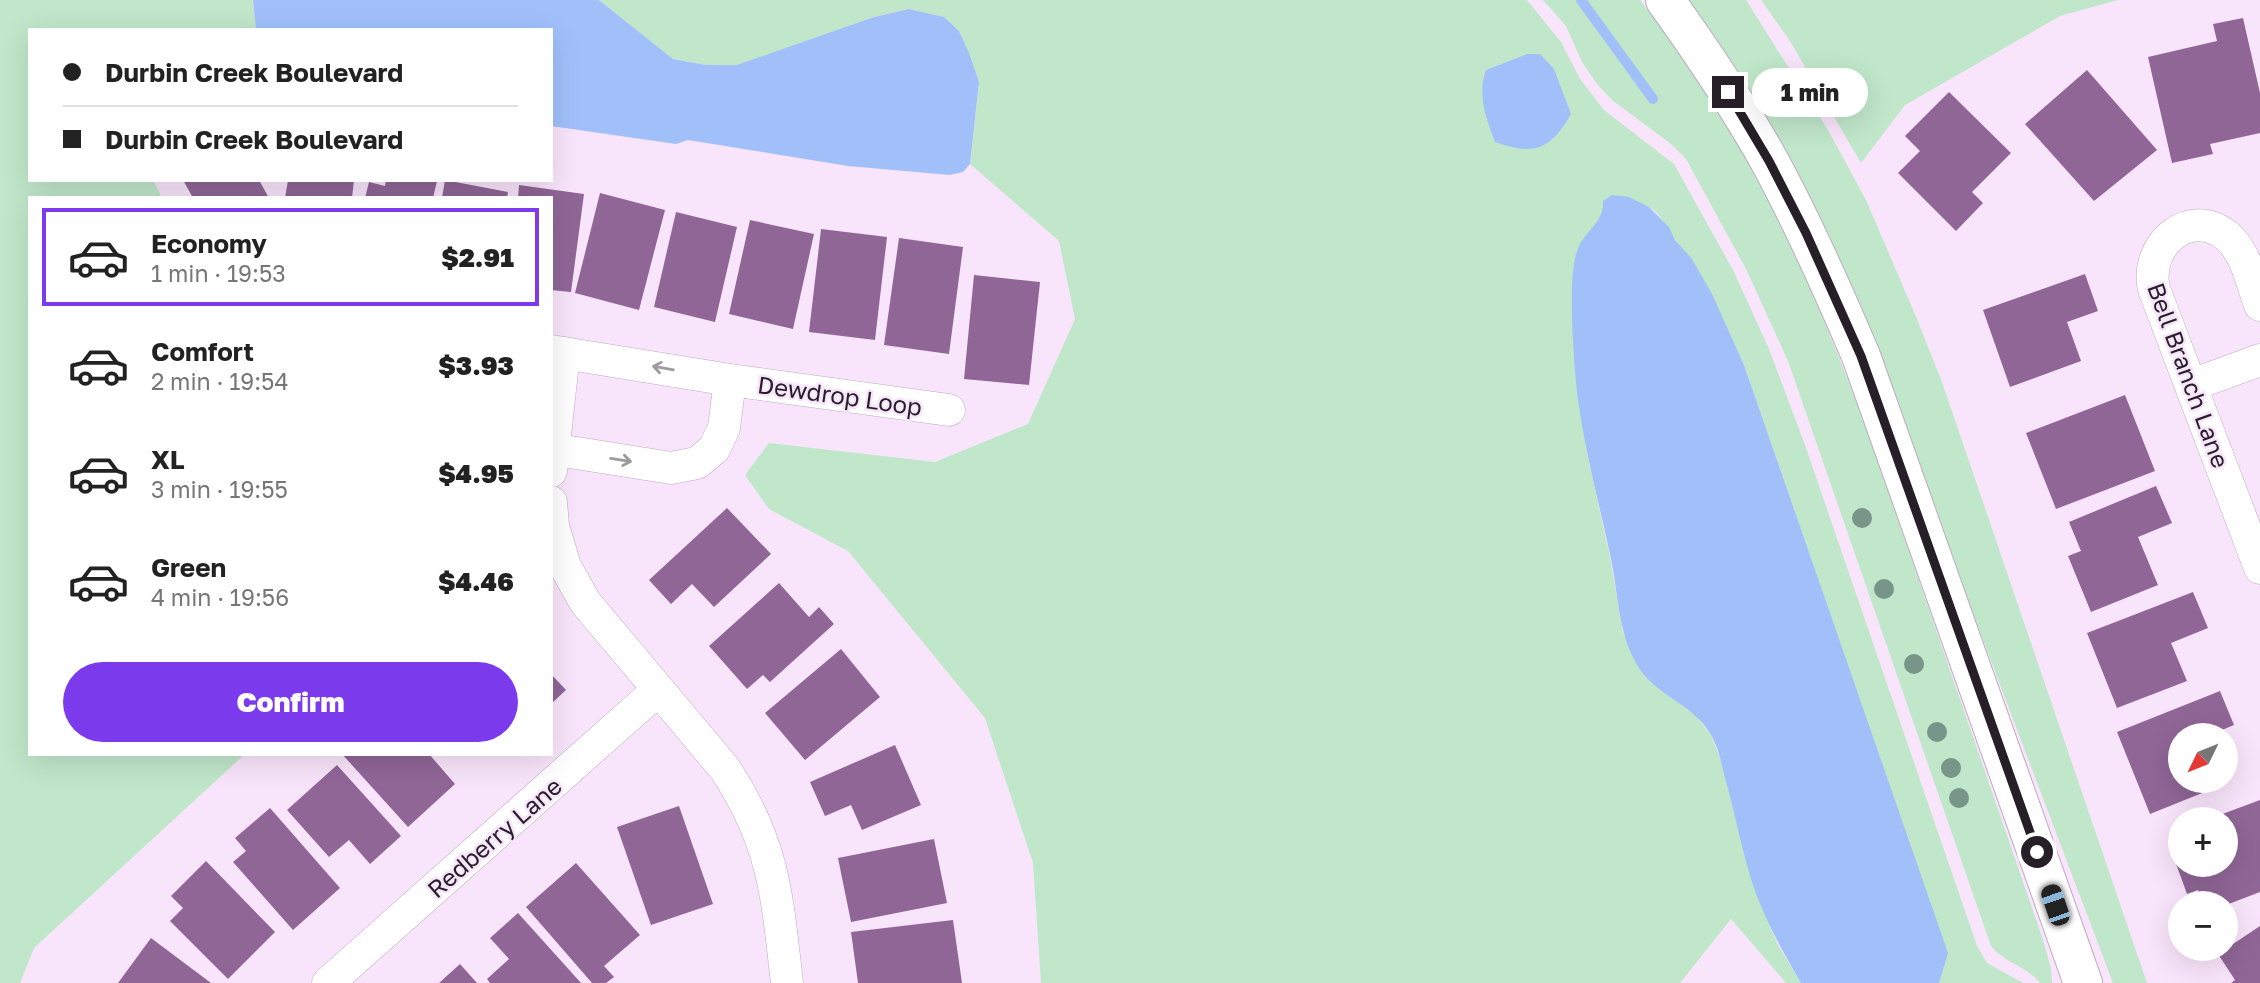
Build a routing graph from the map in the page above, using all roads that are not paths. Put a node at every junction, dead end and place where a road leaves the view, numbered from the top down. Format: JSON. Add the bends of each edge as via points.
{"nodes":[{"id":1,"x":1665,"y":0,"type":"edge"},
{"id":2,"x":2260,"y":305,"type":"edge"},
{"id":3,"x":558,"y":352,"type":"edge"},
{"id":4,"x":2260,"y":360,"type":"edge"},
{"id":5,"x":730,"y":380,"type":"junction"},
{"id":6,"x":2192,"y":385,"type":"junction"},
{"id":7,"x":949,"y":410,"type":"dead end"},
{"id":8,"x":553,"y":439,"type":"edge"},
{"id":9,"x":553,"y":456,"type":"edge"},
{"id":10,"x":553,"y":526,"type":"edge"},
{"id":11,"x":2260,"y":568,"type":"edge"},
{"id":12,"x":658,"y":690,"type":"junction"},
{"id":13,"x":328,"y":983,"type":"edge"},
{"id":14,"x":787,"y":983,"type":"edge"},
{"id":15,"x":2083,"y":983,"type":"edge"}],
"edges":[{"from":1,"to":15,"type":"street","via":[[1714,69],[1769,161],[1861,356]]},
{"from":2,"to":6,"type":"street","name":"Bell Branch Lane","via":[[2239,249],[2226,235],[2210,227],[2191,226],[2161,245],[2151,279]]},
{"from":5,"to":3,"type":"street","name":"Dewdrop Loop","one_way":true},
{"from":3,"to":8,"type":"street"},
{"from":4,"to":6,"type":"street"},
{"from":5,"to":7,"type":"street","name":"Dewdrop Loop"},
{"from":9,"to":5,"type":"street","name":"Dewdrop Loop","one_way":true,"via":[[671,468],[696,463],[714,449],[724,428]]},
{"from":6,"to":11,"type":"street","name":"Bell Branch Lane"},
{"from":10,"to":12,"type":"street","via":[[565,566],[585,602]]},
{"from":12,"to":13,"type":"street","name":"Redberry Lane"},
{"from":12,"to":14,"type":"street","via":[[725,769],[762,837],[775,881]]}]}
